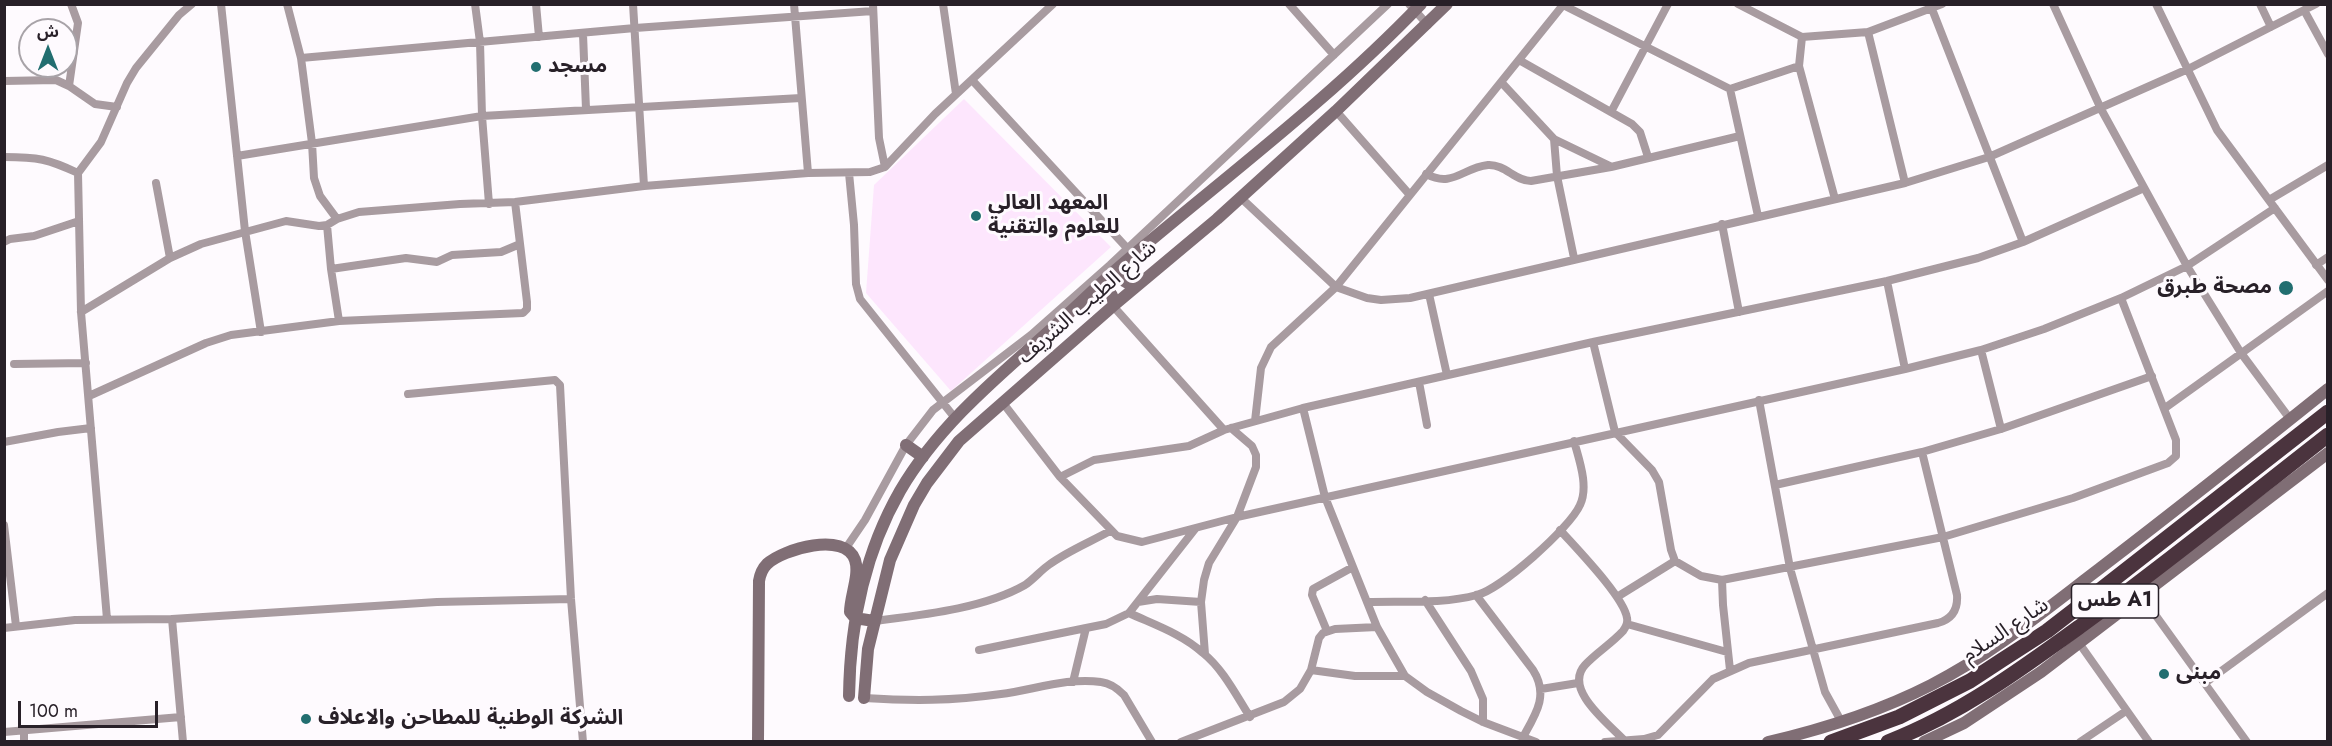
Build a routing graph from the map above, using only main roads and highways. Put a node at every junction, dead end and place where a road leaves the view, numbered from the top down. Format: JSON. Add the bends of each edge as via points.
{"nodes":[{"id":1,"x":1447,"y":4,"type":"edge"},
{"id":2,"x":1415,"y":6,"type":"edge"},
{"id":3,"x":1117,"y":269,"type":"junction"},
{"id":4,"x":1138,"y":285,"type":"junction"},
{"id":5,"x":1098,"y":287,"type":"junction"},
{"id":6,"x":1113,"y":306,"type":"junction"},
{"id":7,"x":2328,"y":389,"type":"edge"},
{"id":8,"x":2328,"y":412,"type":"edge"},
{"id":9,"x":2328,"y":435,"type":"edge"},
{"id":10,"x":906,"y":445,"type":"road end"},
{"id":11,"x":2328,"y":453,"type":"edge"},
{"id":12,"x":923,"y":457,"type":"junction"},
{"id":13,"x":855,"y":618,"type":"junction"},
{"id":14,"x":874,"y":621,"type":"junction"},
{"id":15,"x":849,"y":696,"type":"dead end"},
{"id":16,"x":864,"y":698,"type":"road end"},
{"id":17,"x":758,"y":741,"type":"edge"},
{"id":18,"x":1768,"y":741,"type":"edge"},
{"id":19,"x":1831,"y":741,"type":"edge"},
{"id":20,"x":1888,"y":741,"type":"edge"},
{"id":21,"x":1924,"y":741,"type":"edge"}],
"edges":[{"from":1,"to":4,"type":"main road","name":"شارع الطيب الشريف","via":[[1336,111]]},
{"from":2,"to":3,"type":"main road","name":"شارع الطيب الشريف","via":[[1332,90]]},
{"from":3,"to":4,"type":"main road","via":[[1126,283]]},
{"from":3,"to":5,"type":"main road","name":"شارع الطيب الشريف"},
{"from":4,"to":6,"type":"main road","name":"شارع الطيب الشريف"},
{"from":5,"to":6,"type":"main road","via":[[1110,292]]},
{"from":5,"to":12,"type":"main road","name":"شارع الطيب الشريف","via":[[955,418]]},
{"from":6,"to":14,"type":"main road","name":"شارع الطيب الشريف","via":[[959,441],[927,483],[890,560]]},
{"from":7,"to":18,"type":"main road","via":[[1983,654],[1892,703],[1802,734]]},
{"from":8,"to":19,"type":"highway","name":"شارع السلام","via":[[2011,655],[1899,717]]},
{"from":9,"to":20,"type":"highway","name":"شارع السلام","number":"طس A1","via":[[1998,686],[1939,719]]},
{"from":10,"to":12,"type":"main road"},
{"from":11,"to":21,"type":"main road","via":[[2041,672],[1974,717]]},
{"from":12,"to":13,"type":"main road","name":"شارع الطيب الشريف","via":[[901,489],[883,527],[865,574]]},
{"from":13,"to":14,"type":"main road"},
{"from":13,"to":15,"type":"main road","name":"شارع الطيب الشريف"},
{"from":13,"to":17,"type":"main road","via":[[850,608],[856,565],[846,548],[831,544],[808,547],[771,561],[761,572]]},
{"from":14,"to":16,"type":"main road","name":"شارع الطيب الشريف"}]}
